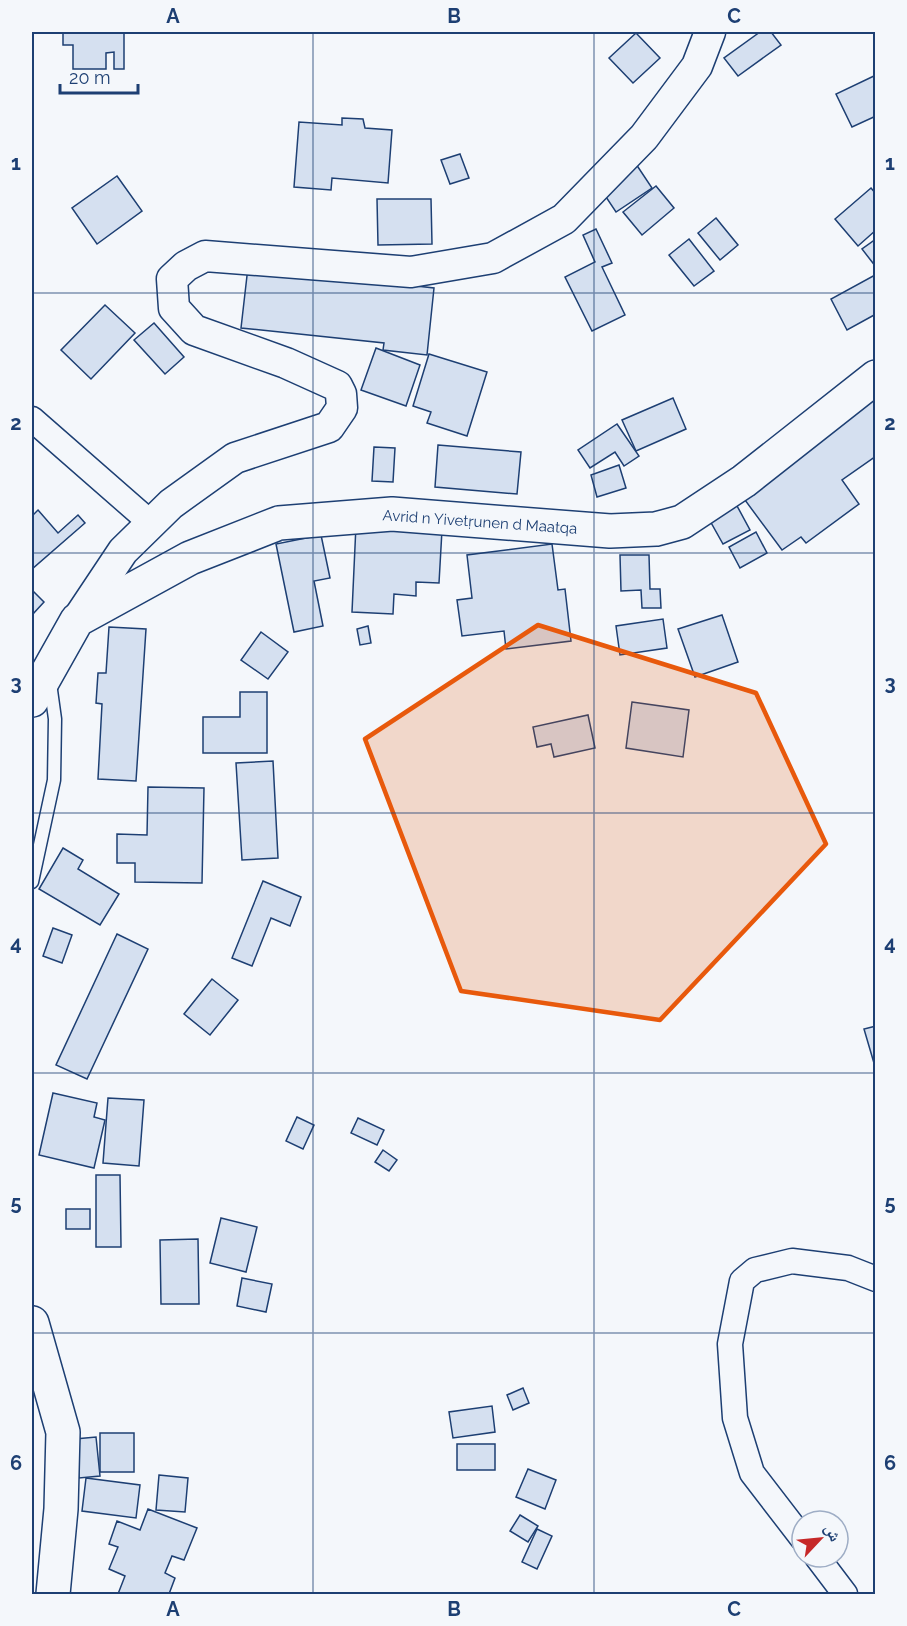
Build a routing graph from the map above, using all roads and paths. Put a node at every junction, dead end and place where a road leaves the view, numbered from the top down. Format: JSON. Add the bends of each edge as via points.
{"nodes":[{"id":1,"x":710,"y":32,"type":"edge"},
{"id":2,"x":876,"y":377,"type":"edge"},
{"id":3,"x":32,"y":419,"type":"edge"},
{"id":4,"x":152,"y":524,"type":"junction"},
{"id":5,"x":77,"y":620,"type":"junction"},
{"id":6,"x":48,"y":670,"type":"junction"},
{"id":7,"x":32,"y":700,"type":"edge"},
{"id":8,"x":32,"y":882,"type":"edge"},
{"id":9,"x":876,"y":1279,"type":"edge"},
{"id":10,"x":32,"y":1323,"type":"edge"},
{"id":11,"x":790,"y":1522,"type":"edge"},
{"id":12,"x":825,"y":1569,"type":"edge"},
{"id":13,"x":53,"y":1594,"type":"edge"},
{"id":14,"x":845,"y":1594,"type":"edge"}],
"edges":[{"from":1,"to":4,"type":"street","via":[[697,66],[644,137],[564,219],[493,258],[411,272],[205,256],[186,266],[172,279],[174,308],[194,330],[337,386],[342,408],[329,427],[236,458],[171,504]]},
{"from":2,"to":5,"type":"main road","name":"Avrid n Yivetṛunen d Maatqa","via":[[744,481],[682,522],[656,529],[610,531],[392,514],[279,523],[190,558]]},
{"from":3,"to":4,"type":"street"},
{"from":4,"to":5,"type":"street","via":[[123,551]]},
{"from":5,"to":6,"type":"main road"},
{"from":6,"to":7,"type":"main road"},
{"from":6,"to":8,"type":"lane","via":[[55,719],[54,780]]},
{"from":9,"to":11,"type":"street","via":[[848,1268],[792,1260],[755,1270],[742,1281],[730,1344],[735,1418],[752,1473]]},
{"from":10,"to":13,"type":"main road","via":[[63,1432]]},
{"from":12,"to":14,"type":"street"}]}
